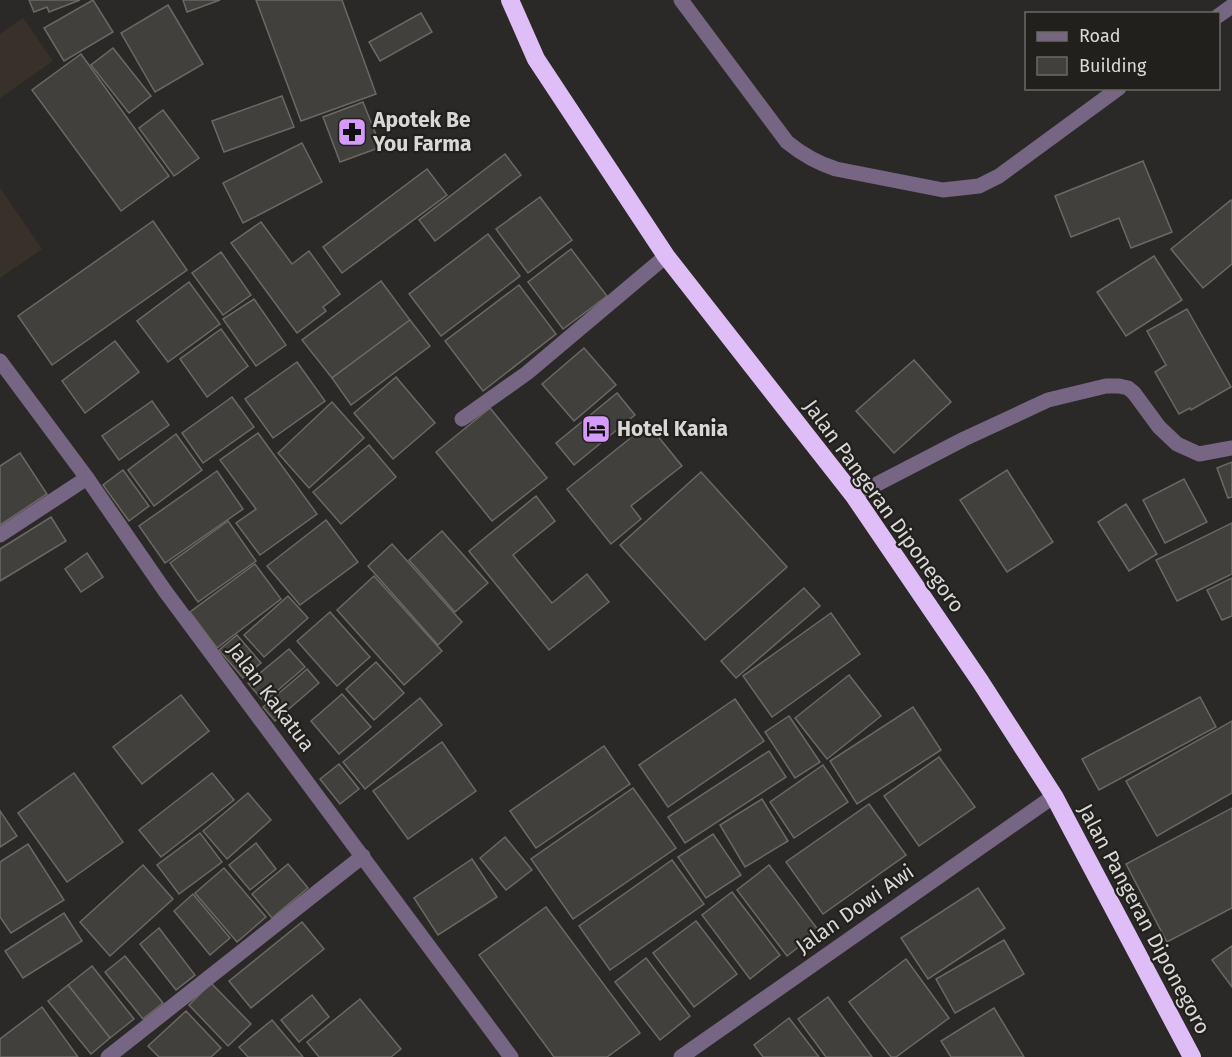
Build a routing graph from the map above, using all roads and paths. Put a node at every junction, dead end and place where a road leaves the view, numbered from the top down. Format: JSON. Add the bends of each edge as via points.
{"nodes":[{"id":1,"x":510,"y":0,"type":"edge"},
{"id":2,"x":681,"y":0,"type":"edge"},
{"id":3,"x":1116,"y":90,"type":"edge"},
{"id":4,"x":666,"y":256,"type":"junction"},
{"id":5,"x":0,"y":361,"type":"edge"},
{"id":6,"x":462,"y":419,"type":"dead end"},
{"id":7,"x":1232,"y":448,"type":"edge"},
{"id":8,"x":87,"y":478,"type":"junction"},
{"id":9,"x":855,"y":496,"type":"junction"},
{"id":10,"x":0,"y":535,"type":"edge"},
{"id":11,"x":1054,"y":796,"type":"junction"},
{"id":12,"x":363,"y":856,"type":"junction"},
{"id":13,"x":108,"y":1057,"type":"edge"},
{"id":14,"x":511,"y":1057,"type":"edge"},
{"id":15,"x":681,"y":1057,"type":"edge"},
{"id":16,"x":1192,"y":1057,"type":"edge"}],
"edges":[{"from":1,"to":4,"type":"highway","name":"Jalan Pangeran Diponegoro","via":[[536,59]]},
{"from":2,"to":3,"type":"street","via":[[787,142],[819,164],[836,169],[943,189],[979,186],[999,176]]},
{"from":4,"to":6,"type":"street","via":[[527,373]]},
{"from":4,"to":9,"type":"highway","name":"Jalan Pangeran Diponegoro"},
{"from":5,"to":8,"type":"street","name":"Jalan Kakatua"},
{"from":7,"to":9,"type":"street","via":[[1199,454],[1177,444],[1128,388],[1106,386],[1048,400]]},
{"from":8,"to":10,"type":"street"},
{"from":8,"to":12,"type":"street","name":"Jalan Kakatua","via":[[165,591]]},
{"from":9,"to":11,"type":"highway","name":"Jalan Pangeran Diponegoro"},
{"from":11,"to":15,"type":"street","name":"Jalan Dowi Awi"},
{"from":11,"to":16,"type":"highway","name":"Jalan Pangeran Diponegoro"},
{"from":12,"to":13,"type":"street"},
{"from":12,"to":14,"type":"street","name":"Jalan Kakatua"}]}
